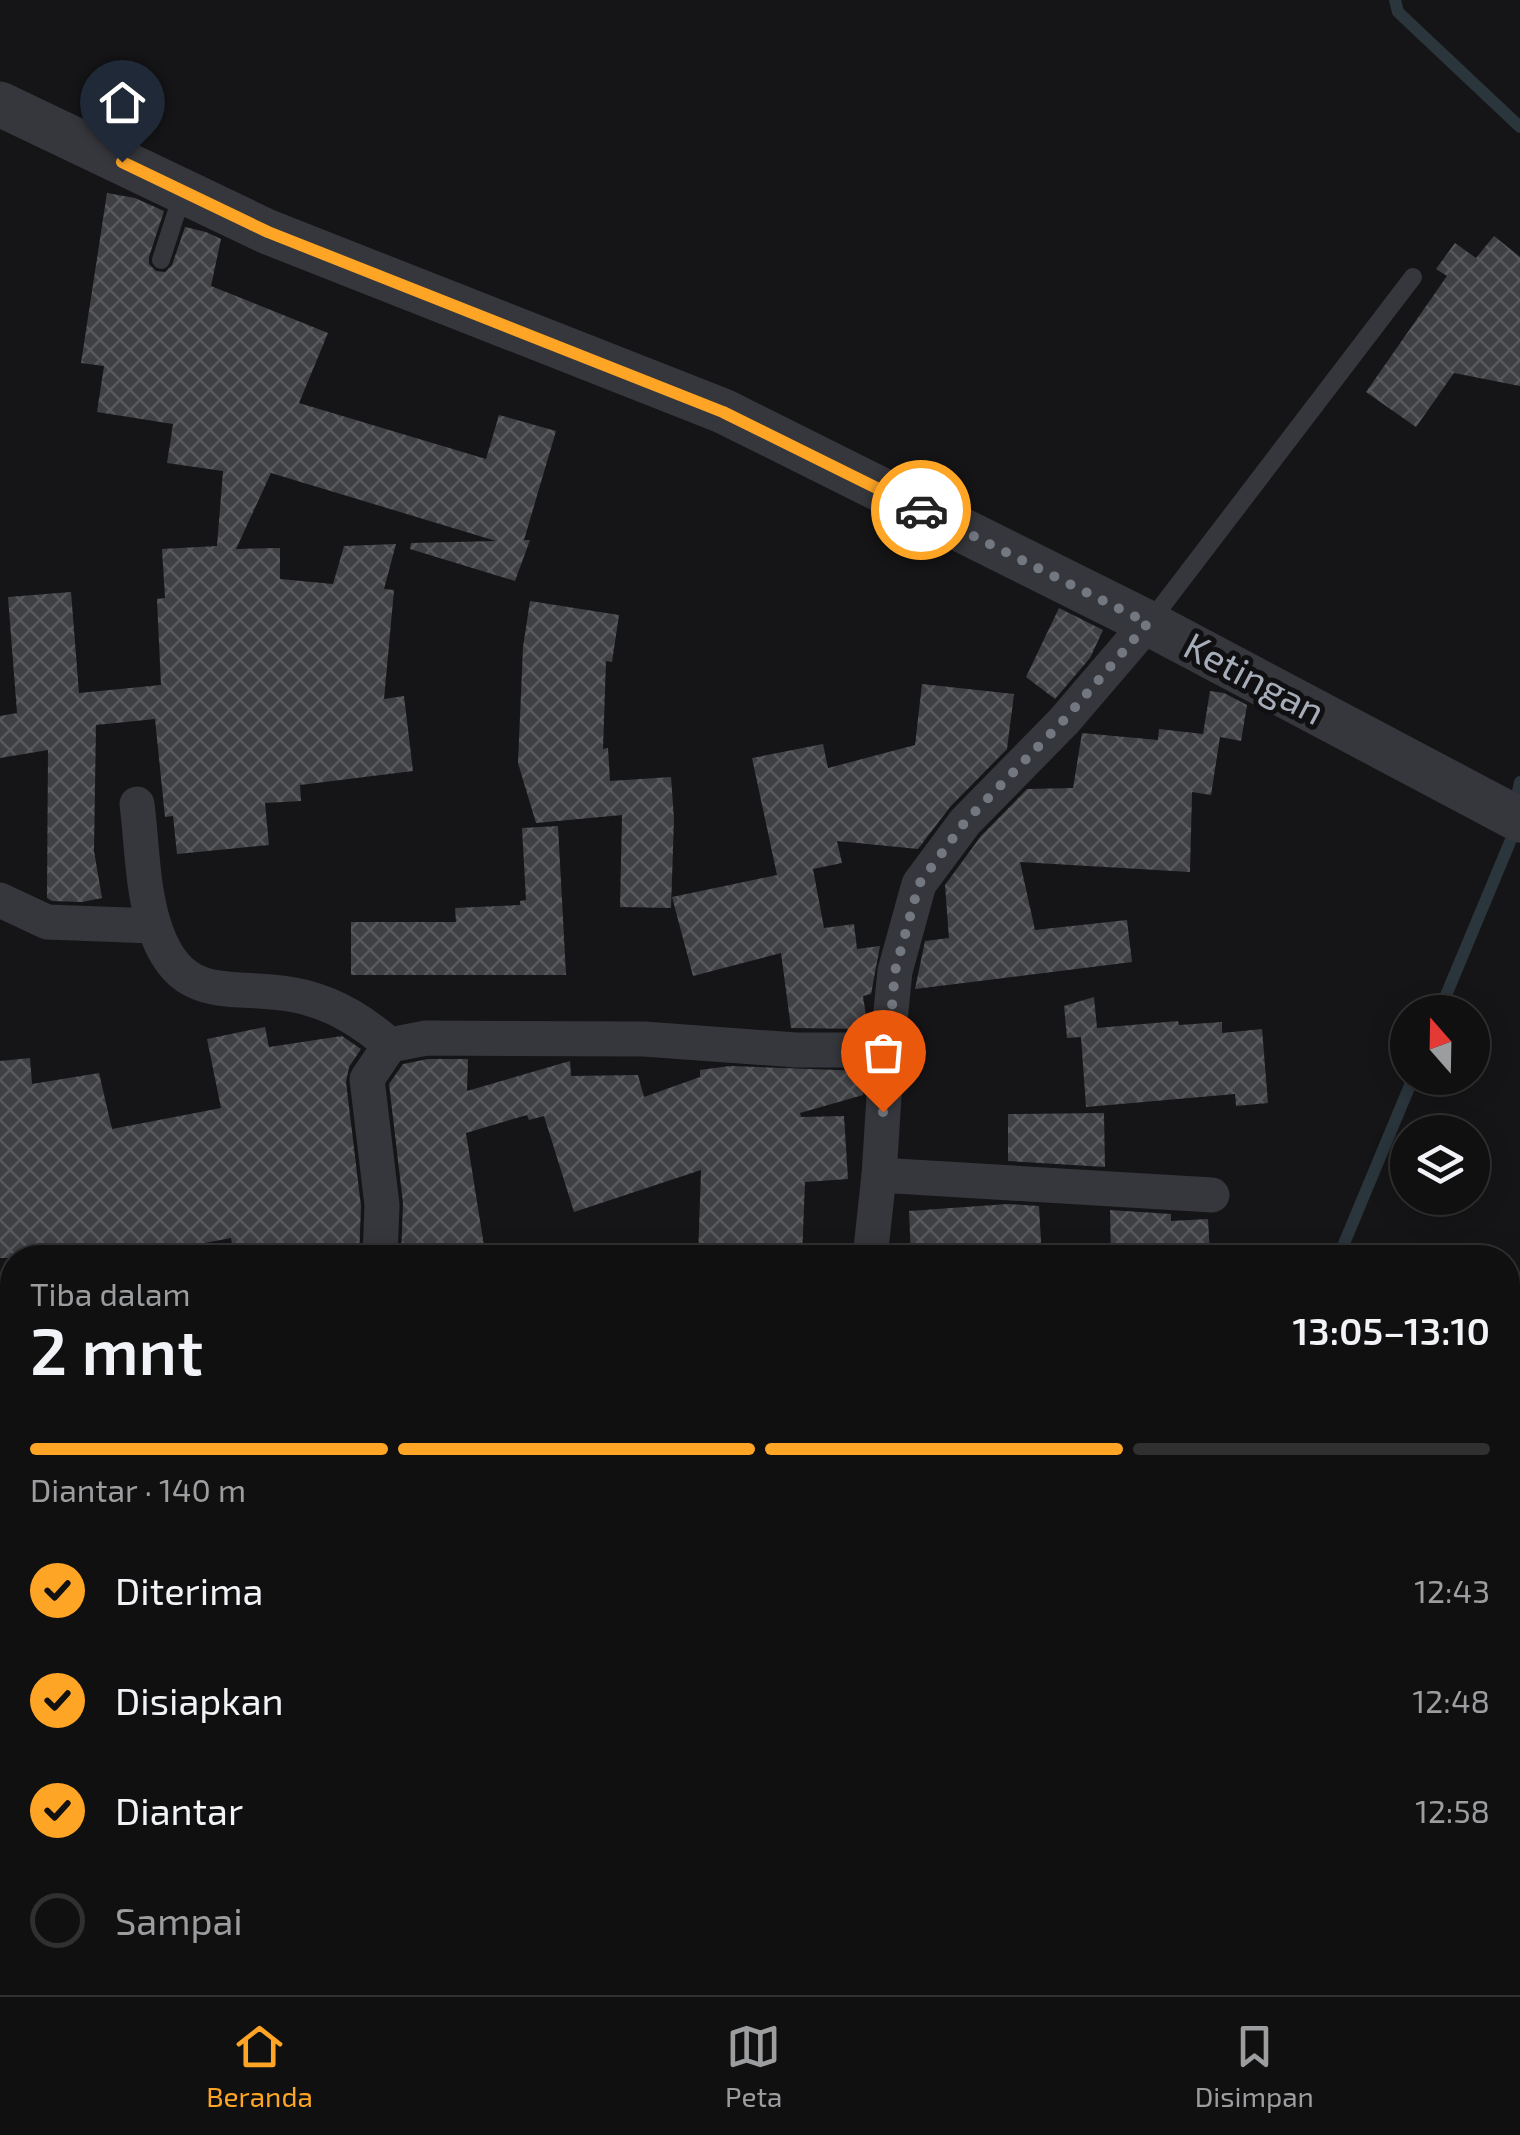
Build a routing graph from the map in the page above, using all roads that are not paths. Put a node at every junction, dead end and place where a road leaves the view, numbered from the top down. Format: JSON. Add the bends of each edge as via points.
{"nodes":[{"id":1,"x":0,"y":104,"type":"edge"},
{"id":2,"x":183,"y":191,"type":"junction"},
{"id":3,"x":161,"y":260,"type":"dead end"},
{"id":4,"x":1413,"y":277,"type":"dead end"},
{"id":5,"x":1148,"y":623,"type":"junction"},
{"id":6,"x":137,"y":804,"type":"dead end"},
{"id":7,"x":1520,"y":820,"type":"edge"},
{"id":8,"x":0,"y":900,"type":"edge"},
{"id":9,"x":154,"y":926,"type":"junction"},
{"id":10,"x":390,"y":1045,"type":"junction"},
{"id":11,"x":887,"y":1050,"type":"junction"},
{"id":12,"x":879,"y":1175,"type":"junction"},
{"id":13,"x":1212,"y":1195,"type":"dead end"},
{"id":14,"x":380,"y":1245,"type":"edge"},
{"id":15,"x":871,"y":1245,"type":"edge"}],
"edges":[{"from":1,"to":2,"type":"street","name":"Ketingan"},
{"from":2,"to":3,"type":"lane"},
{"from":2,"to":5,"type":"street","name":"Ketingan","via":[[268,232],[723,412]]},
{"from":4,"to":5,"type":"lane"},
{"from":5,"to":7,"type":"street","name":"Ketingan"},
{"from":5,"to":11,"type":"street","via":[[965,822],[919,884],[895,971]]},
{"from":6,"to":9,"type":"street"},
{"from":8,"to":9,"type":"street","via":[[47,922]]},
{"from":9,"to":10,"type":"street","via":[[184,978],[301,996],[345,1011]]},
{"from":10,"to":11,"type":"street","via":[[426,1038],[644,1039]]},
{"from":10,"to":14,"type":"street","via":[[367,1079]]},
{"from":11,"to":12,"type":"street"},
{"from":12,"to":13,"type":"street"},
{"from":12,"to":15,"type":"street"}]}
